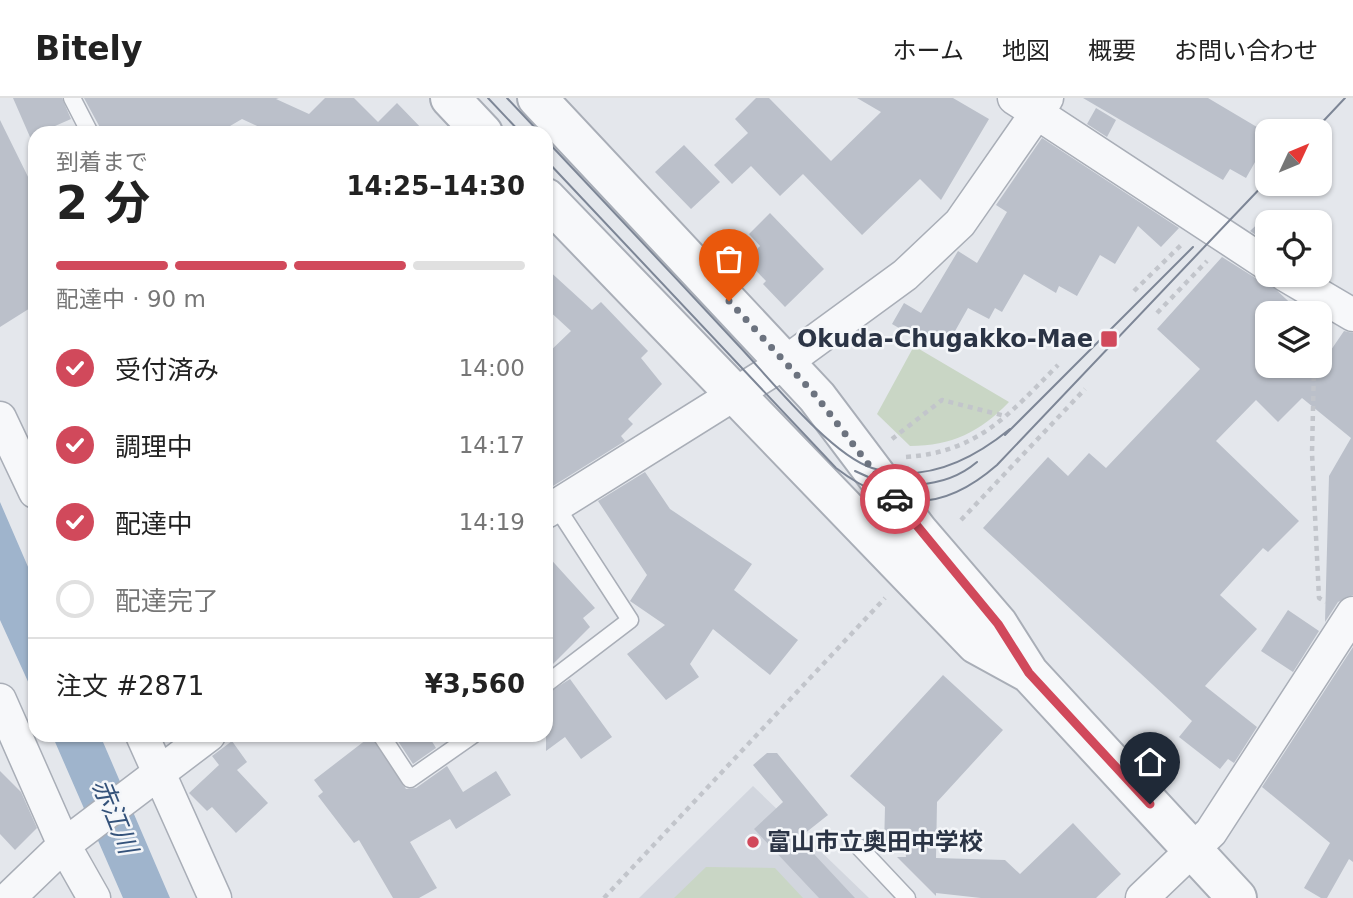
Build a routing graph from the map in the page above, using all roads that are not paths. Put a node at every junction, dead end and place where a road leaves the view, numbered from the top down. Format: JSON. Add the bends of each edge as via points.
{"nodes":[{"id":1,"x":72,"y":98,"type":"edge"},
{"id":2,"x":450,"y":98,"type":"edge"},
{"id":3,"x":537,"y":98,"type":"edge"},
{"id":4,"x":1033,"y":103,"type":"edge"},
{"id":5,"x":86,"y":126,"type":"edge"},
{"id":6,"x":476,"y":126,"type":"edge"},
{"id":7,"x":553,"y":205,"type":"edge"},
{"id":8,"x":1255,"y":256,"type":"edge"},
{"id":9,"x":1305,"y":287,"type":"edge"},
{"id":10,"x":1353,"y":315,"type":"edge"},
{"id":11,"x":786,"y":362,"type":"junction"},
{"id":12,"x":735,"y":395,"type":"junction"},
{"id":13,"x":0,"y":418,"type":"edge"},
{"id":14,"x":28,"y":477,"type":"edge"},
{"id":15,"x":553,"y":508,"type":"edge"},
{"id":16,"x":553,"y":512,"type":"edge"},
{"id":17,"x":1352,"y":614,"type":"edge"},
{"id":18,"x":1029,"y":673,"type":"junction"},
{"id":19,"x":553,"y":679,"type":"edge"},
{"id":20,"x":0,"y":700,"type":"edge"},
{"id":21,"x":143,"y":742,"type":"edge"},
{"id":22,"x":200,"y":742,"type":"edge"},
{"id":23,"x":386,"y":742,"type":"edge"},
{"id":24,"x":463,"y":742,"type":"edge"},
{"id":25,"x":148,"y":782,"type":"junction"},
{"id":26,"x":72,"y":840,"type":"junction"},
{"id":27,"x":859,"y":847,"type":"dead end"},
{"id":28,"x":1191,"y":848,"type":"junction"},
{"id":29,"x":9,"y":898,"type":"edge"},
{"id":30,"x":94,"y":898,"type":"edge"},
{"id":31,"x":215,"y":898,"type":"edge"},
{"id":32,"x":907,"y":898,"type":"edge"},
{"id":33,"x":1142,"y":898,"type":"edge"},
{"id":34,"x":1237,"y":898,"type":"edge"}],
"edges":[{"from":1,"to":5,"type":"lane"},
{"from":2,"to":6,"type":"street"},
{"from":3,"to":11,"type":"street"},
{"from":4,"to":8,"type":"street"},
{"from":4,"to":11,"type":"street","via":[[960,223],[905,275]]},
{"from":7,"to":12,"type":"street"},
{"from":9,"to":10,"type":"street"},
{"from":11,"to":12,"type":"street"},
{"from":11,"to":18,"type":"street","via":[[844,430],[918,531],[998,624]]},
{"from":12,"to":15,"type":"street"},
{"from":12,"to":18,"type":"street","via":[[976,644]]},
{"from":13,"to":14,"type":"street"},
{"from":16,"to":19,"type":"lane","via":[[630,620]]},
{"from":17,"to":28,"type":"street","via":[[1212,832]]},
{"from":18,"to":28,"type":"street"},
{"from":20,"to":26,"type":"street"},
{"from":21,"to":25,"type":"street"},
{"from":22,"to":25,"type":"street"},
{"from":23,"to":24,"type":"lane","via":[[410,779]]},
{"from":25,"to":26,"type":"street"},
{"from":25,"to":31,"type":"street"},
{"from":26,"to":29,"type":"street"},
{"from":26,"to":30,"type":"street"},
{"from":27,"to":32,"type":"lane"},
{"from":28,"to":33,"type":"street"},
{"from":28,"to":34,"type":"street"}]}
